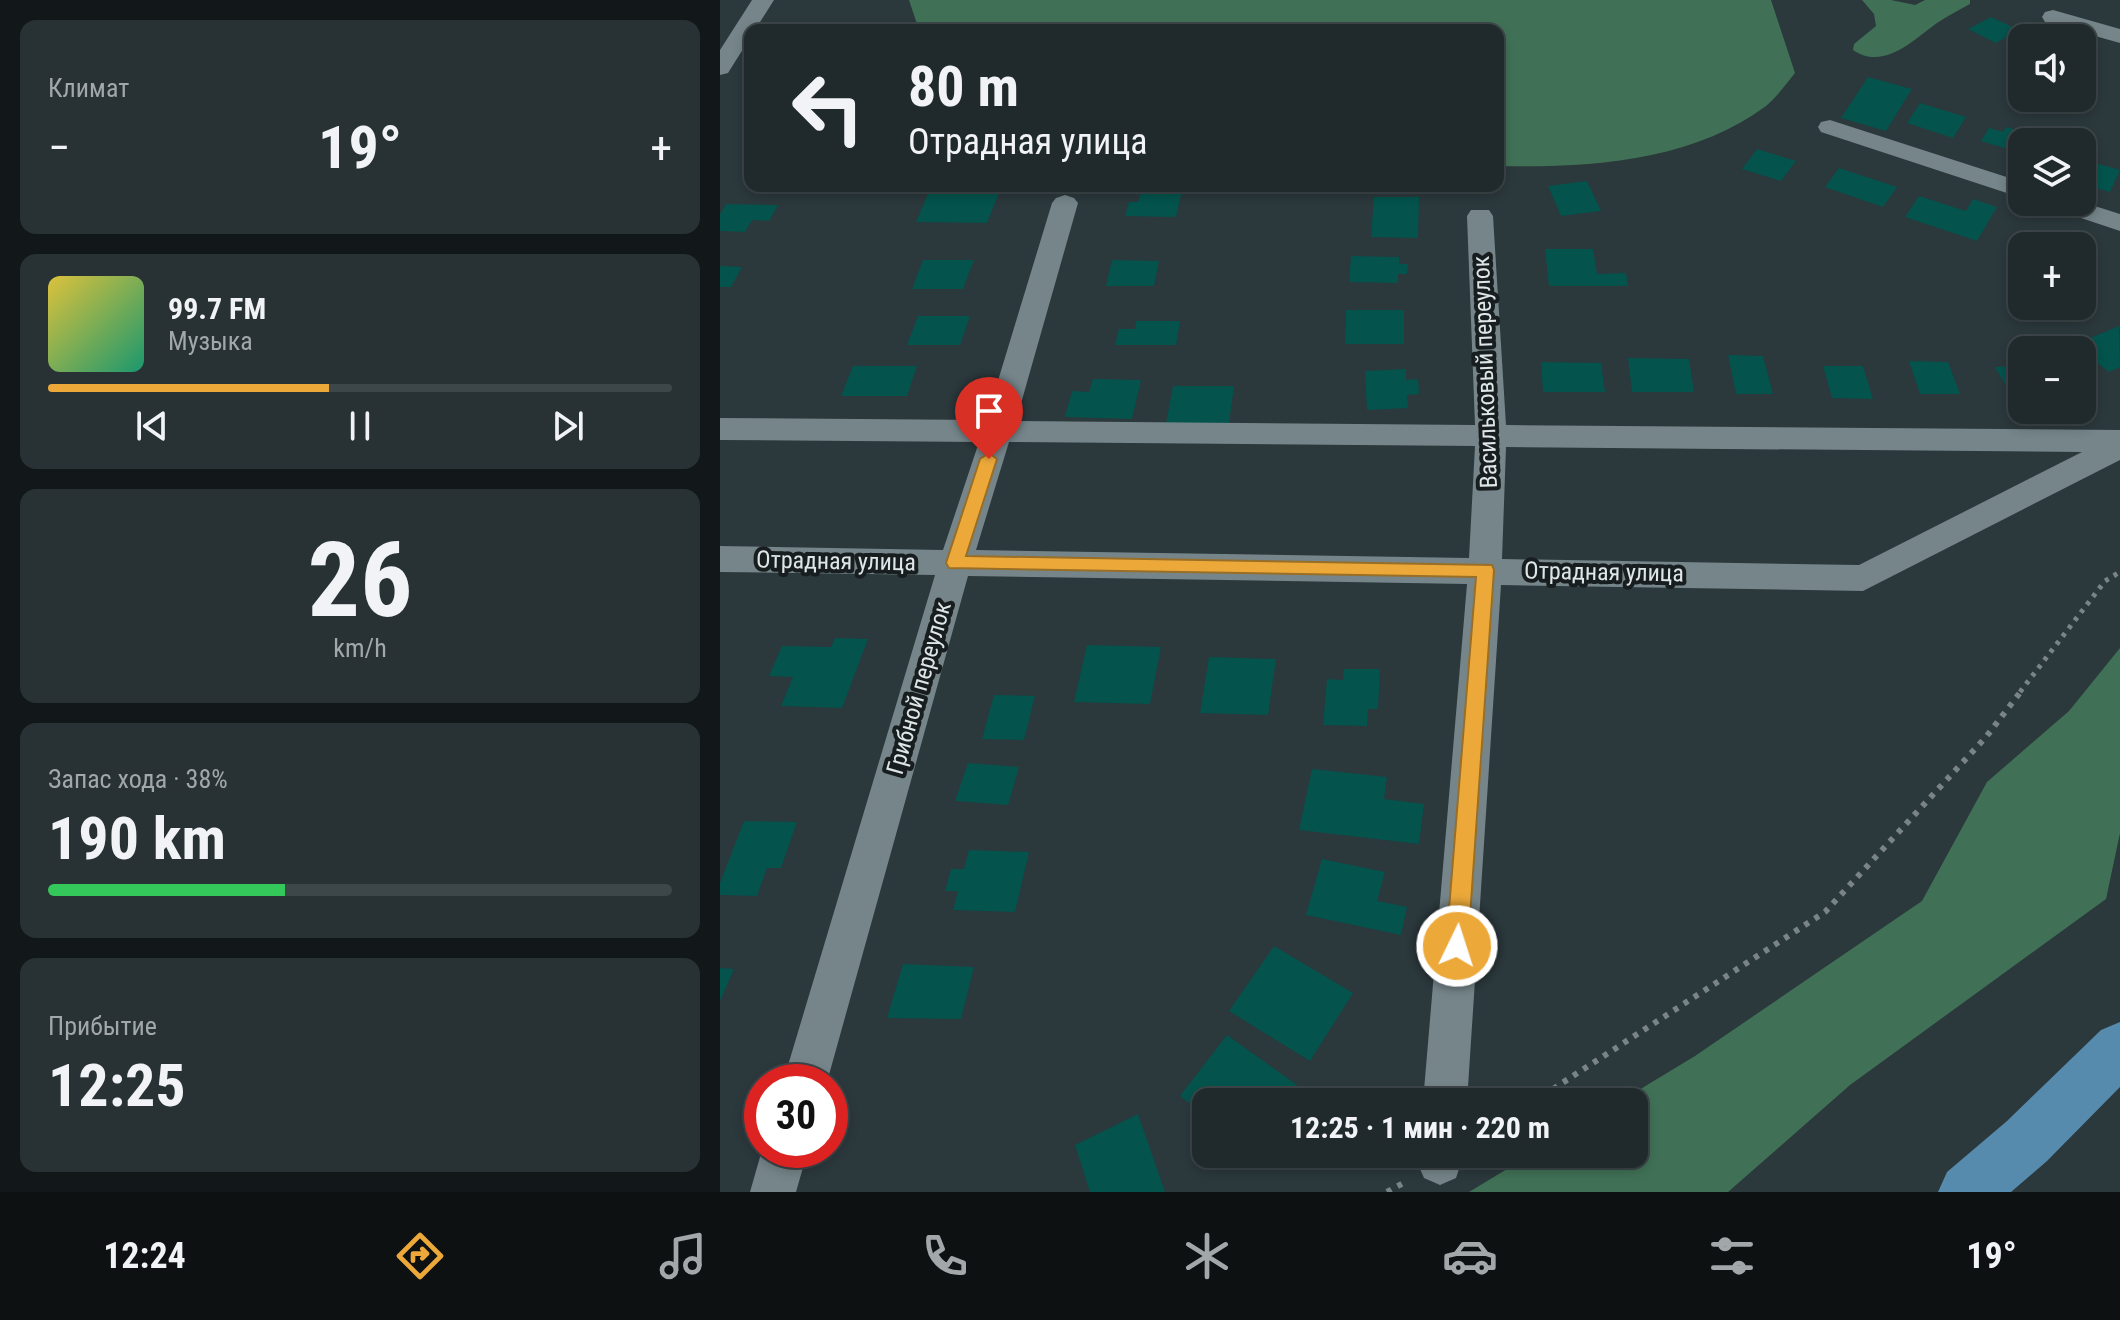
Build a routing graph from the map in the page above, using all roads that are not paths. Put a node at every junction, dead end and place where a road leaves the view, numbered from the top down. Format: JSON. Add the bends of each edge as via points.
{"nodes":[{"id":1,"x":763,"y":0,"type":"edge"},
{"id":2,"x":2053,"y":17,"type":"dead end"},
{"id":3,"x":748,"y":24,"type":"edge"},
{"id":4,"x":744,"y":30,"type":"edge"},
{"id":5,"x":2120,"y":36,"type":"edge"},
{"id":6,"x":720,"y":68,"type":"edge"},
{"id":7,"x":1830,"y":127,"type":"dead end"},
{"id":8,"x":2008,"y":185,"type":"edge"},
{"id":9,"x":1065,"y":203,"type":"dead end"},
{"id":10,"x":2096,"y":215,"type":"edge"},
{"id":11,"x":1480,"y":216,"type":"dead end"},
{"id":12,"x":2120,"y":223,"type":"edge"},
{"id":13,"x":720,"y":429,"type":"edge"},
{"id":14,"x":997,"y":433,"type":"junction"},
{"id":15,"x":1491,"y":437,"type":"junction"},
{"id":16,"x":2120,"y":443,"type":"edge"},
{"id":17,"x":720,"y":559,"type":"edge"},
{"id":18,"x":955,"y":563,"type":"junction"},
{"id":19,"x":1485,"y":570,"type":"junction"},
{"id":20,"x":2120,"y":1049,"type":"edge"},
{"id":21,"x":810,"y":1064,"type":"edge"},
{"id":22,"x":1446,"y":1088,"type":"edge"},
{"id":23,"x":780,"y":1168,"type":"edge"},
{"id":24,"x":773,"y":1192,"type":"edge"},
{"id":25,"x":1967,"y":1192,"type":"edge"}],
"edges":[{"from":1,"to":3,"type":"street"},
{"from":2,"to":5,"type":"street"},
{"from":4,"to":6,"type":"street"},
{"from":7,"to":8,"type":"street"},
{"from":9,"to":14,"type":"street","name":"Грибной переулок"},
{"from":10,"to":12,"type":"street"},
{"from":11,"to":15,"type":"street","name":"Васильковый переулок"},
{"from":13,"to":14,"type":"street"},
{"from":14,"to":15,"type":"street"},
{"from":14,"to":18,"type":"street","name":"Грибной переулок"},
{"from":15,"to":16,"type":"street"},
{"from":15,"to":19,"type":"street","name":"Васильковый переулок"},
{"from":16,"to":19,"type":"street","name":"Отрадная улица","via":[[1863,578]]},
{"from":17,"to":18,"type":"street","name":"Отрадная улица"},
{"from":18,"to":19,"type":"street","name":"Отрадная улица"},
{"from":18,"to":21,"type":"street","name":"Грибной переулок"},
{"from":19,"to":22,"type":"street","name":"Васильковый переулок"},
{"from":20,"to":25,"type":"main road"},
{"from":23,"to":24,"type":"street"}]}
